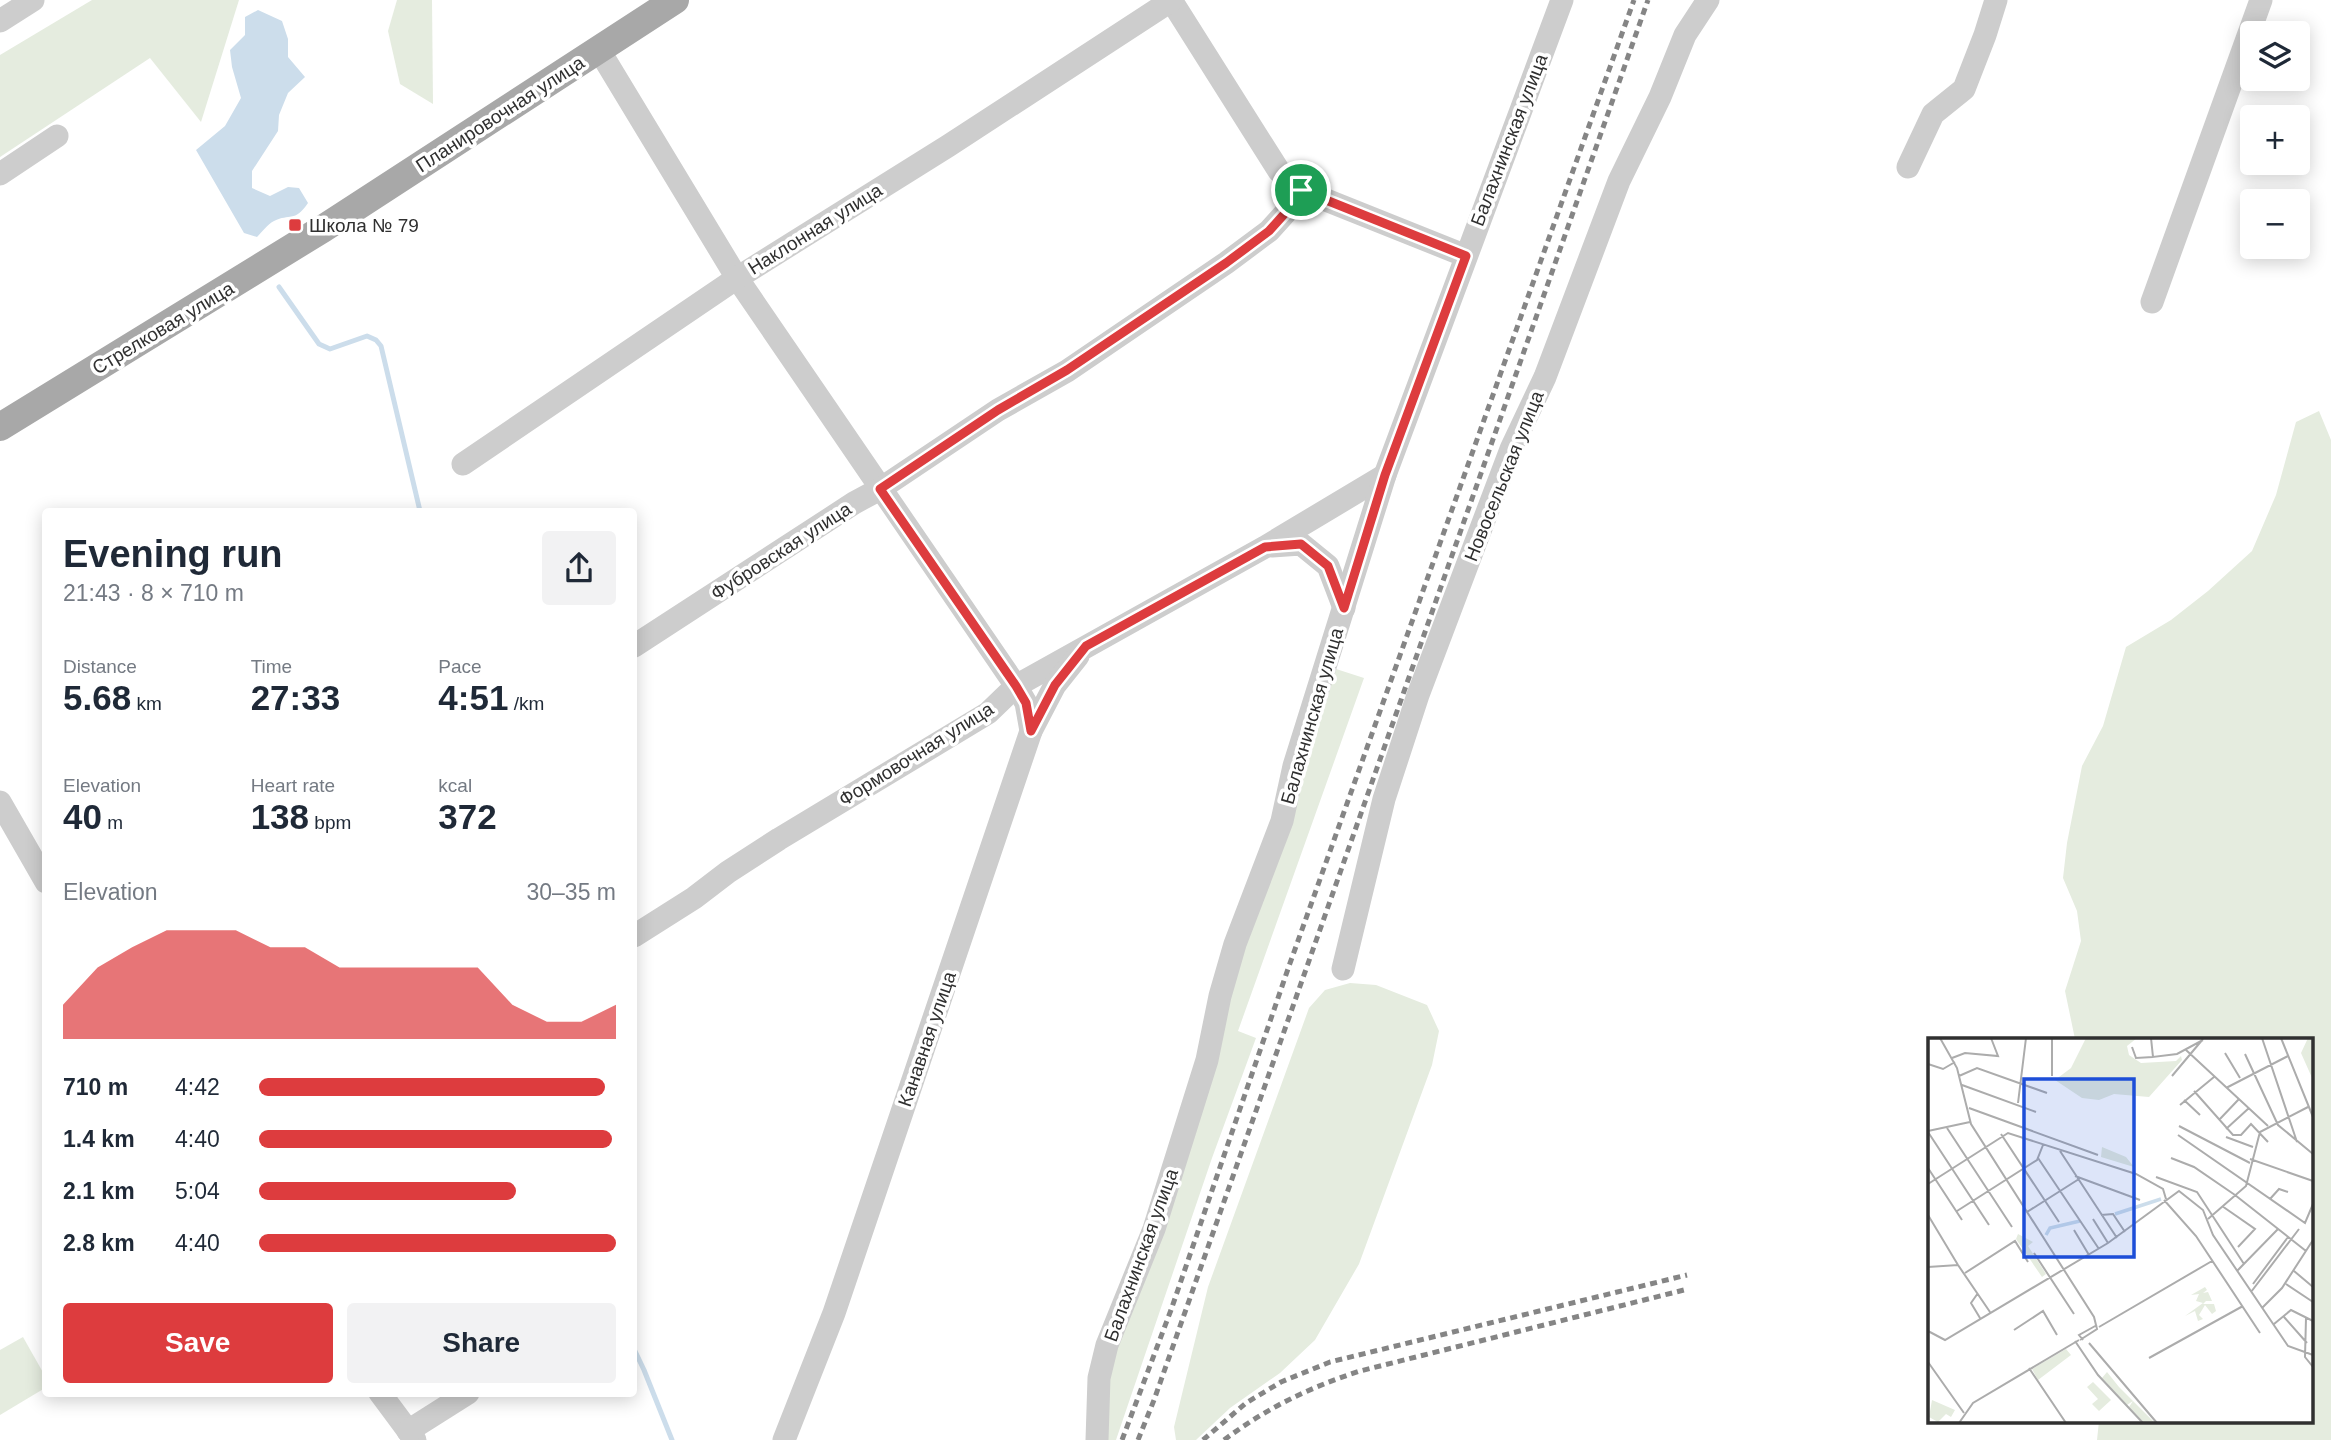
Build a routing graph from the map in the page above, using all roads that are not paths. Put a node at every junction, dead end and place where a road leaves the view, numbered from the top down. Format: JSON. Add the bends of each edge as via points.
{"nodes":[{"id":1,"x":33,"y":0,"type":"edge"},
{"id":2,"x":675,"y":0,"type":"edge"},
{"id":3,"x":1171,"y":0,"type":"edge"},
{"id":4,"x":1562,"y":0,"type":"edge"},
{"id":5,"x":1708,"y":0,"type":"edge"},
{"id":6,"x":1996,"y":0,"type":"edge"},
{"id":7,"x":2261,"y":0,"type":"edge"},
{"id":8,"x":0,"y":21,"type":"edge"},
{"id":9,"x":599,"y":50,"type":"junction"},
{"id":10,"x":57,"y":136,"type":"dead end"},
{"id":11,"x":1908,"y":167,"type":"dead end"},
{"id":12,"x":0,"y":174,"type":"edge"},
{"id":13,"x":1301,"y":190,"type":"junction"},
{"id":14,"x":324,"y":228,"type":"joint"},
{"id":15,"x":1466,"y":256,"type":"junction"},
{"id":16,"x":737,"y":278,"type":"junction"},
{"id":17,"x":2152,"y":302,"type":"dead end"},
{"id":18,"x":0,"y":427,"type":"edge"},
{"id":19,"x":463,"y":464,"type":"dead end"},
{"id":20,"x":1385,"y":475,"type":"junction"},
{"id":21,"x":880,"y":489,"type":"junction"},
{"id":22,"x":1265,"y":547,"type":"junction"},
{"id":23,"x":1344,"y":608,"type":"junction"},
{"id":24,"x":637,"y":644,"type":"edge"},
{"id":25,"x":1086,"y":646,"type":"junction"},
{"id":26,"x":1016,"y":686,"type":"junction"},
{"id":27,"x":1031,"y":731,"type":"junction"},
{"id":28,"x":0,"y":802,"type":"edge"},
{"id":29,"x":40,"y":858,"type":"edge"},
{"id":30,"x":637,"y":934,"type":"edge"},
{"id":31,"x":1343,"y":968,"type":"dead end"},
{"id":32,"x":383,"y":1397,"type":"edge"},
{"id":33,"x":463,"y":1397,"type":"edge"},
{"id":34,"x":412,"y":1436,"type":"edge"},
{"id":35,"x":784,"y":1440,"type":"edge"},
{"id":36,"x":1097,"y":1440,"type":"edge"}],
"edges":[{"from":1,"to":8,"type":"street"},
{"from":2,"to":9,"type":"main road","name":"Планировочная улица"},
{"from":3,"to":13,"type":"street","via":[[1279,170]]},
{"from":3,"to":16,"type":"street","name":"Наклонная улица"},
{"from":4,"to":15,"type":"street","name":"Балахнинская улица"},
{"from":5,"to":31,"type":"street","name":"Новосельская улица","via":[[1685,35],[1619,181],[1423,682],[1384,799]]},
{"from":6,"to":11,"type":"street","via":[[1964,89],[1933,114]]},
{"from":7,"to":17,"type":"street"},
{"from":9,"to":14,"type":"main road","name":"Планировочная улица"},
{"from":9,"to":16,"type":"street"},
{"from":10,"to":12,"type":"street"},
{"from":13,"to":15,"type":"street"},
{"from":13,"to":21,"type":"street","name":"Фубровская улица","via":[[1269,231],[1226,263]]},
{"from":14,"to":18,"type":"main road","name":"Стрелковая улица"},
{"from":15,"to":20,"type":"street","name":"Балахнинская улица"},
{"from":16,"to":19,"type":"street","name":"Наклонная улица"},
{"from":16,"to":21,"type":"street"},
{"from":20,"to":22,"type":"street","name":"Формовочная улица"},
{"from":20,"to":23,"type":"street","name":"Балахнинская улица"},
{"from":21,"to":24,"type":"street","name":"Фубровская улица"},
{"from":21,"to":26,"type":"street"},
{"from":22,"to":23,"type":"street","via":[[1301,544],[1328,566]]},
{"from":22,"to":25,"type":"street","name":"Формовочная улица"},
{"from":23,"to":36,"type":"street","name":"Балахнинская улица","via":[[1294,766],[1282,821],[1235,944],[1207,1060],[1154,1229],[1107,1345],[1099,1378]]},
{"from":25,"to":26,"type":"street","name":"Формовочная улица"},
{"from":25,"to":27,"type":"street","name":"Канавная улица","via":[[1055,685]]},
{"from":26,"to":27,"type":"street","via":[[1026,703]]},
{"from":26,"to":30,"type":"street","name":"Формовочная улица","via":[[988,713],[790,832]]},
{"from":27,"to":35,"type":"street","name":"Канавная улица","via":[[834,1314]]},
{"from":28,"to":29,"type":"street"},
{"from":32,"to":34,"type":"street"},
{"from":33,"to":34,"type":"street"}]}
